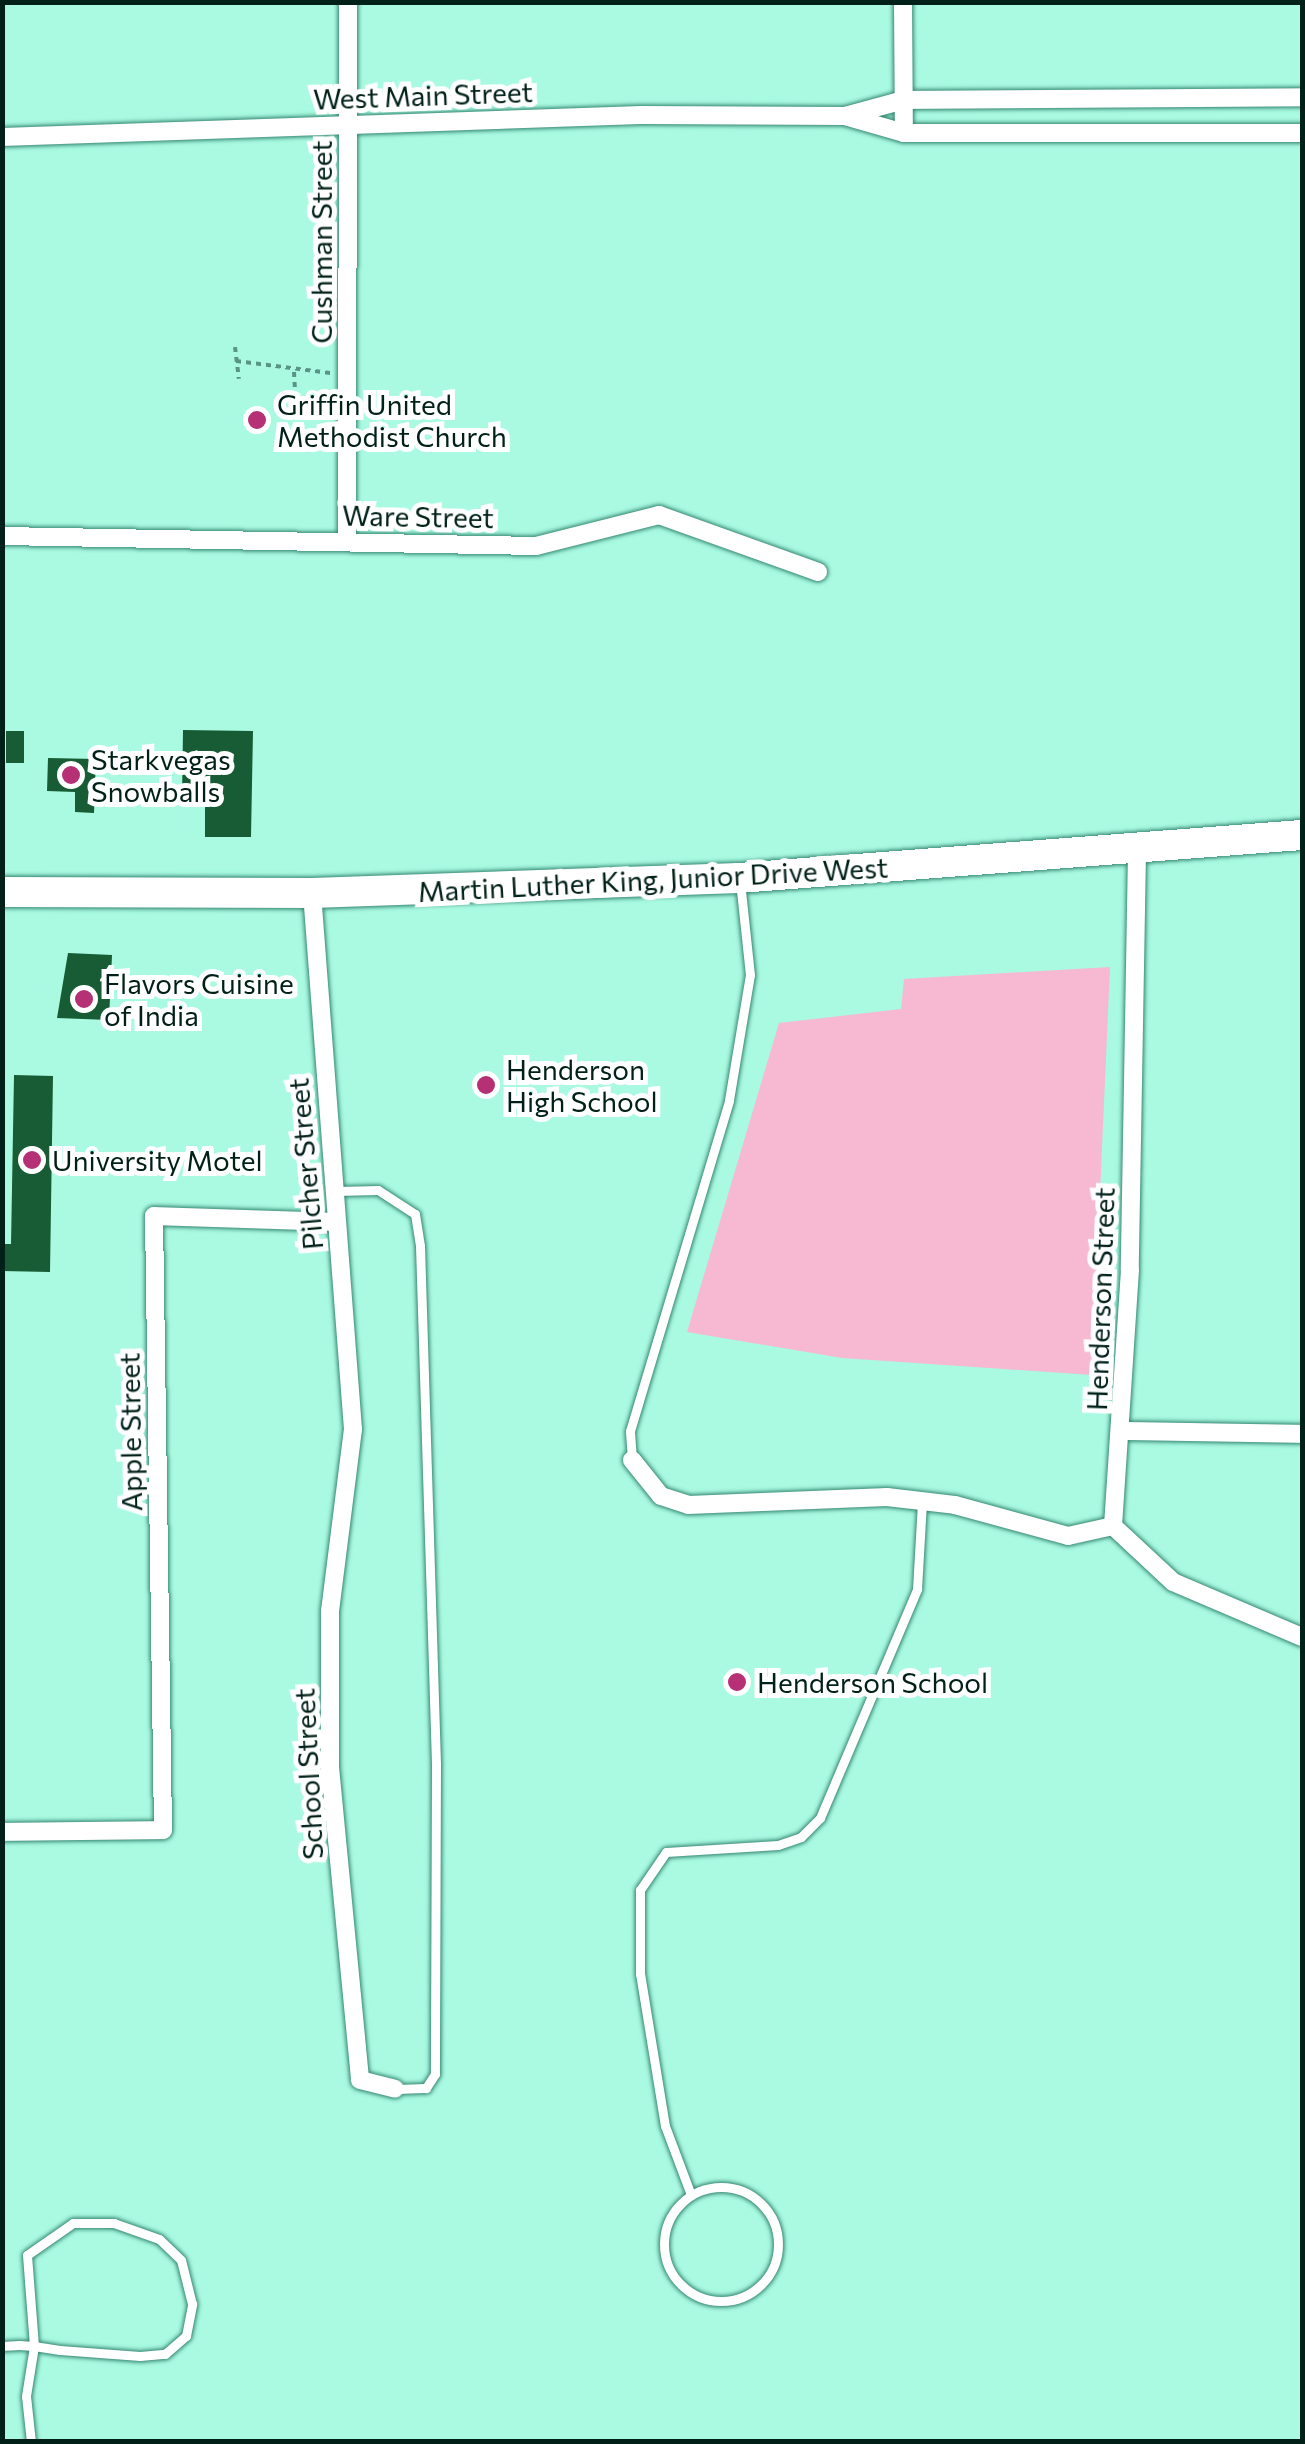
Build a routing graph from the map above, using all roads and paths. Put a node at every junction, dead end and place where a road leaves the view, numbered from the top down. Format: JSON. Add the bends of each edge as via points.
{"nodes":[{"id":1,"x":348,"y":2,"type":"edge"},
{"id":2,"x":903,"y":2,"type":"edge"},
{"id":3,"x":1302,"y":97,"type":"edge"},
{"id":4,"x":904,"y":100,"type":"junction"},
{"id":5,"x":846,"y":116,"type":"junction"},
{"id":6,"x":350,"y":125,"type":"junction"},
{"id":7,"x":904,"y":133,"type":"junction"},
{"id":8,"x":1302,"y":133,"type":"edge"},
{"id":9,"x":2,"y":137,"type":"edge"},
{"id":10,"x":234,"y":347,"type":"dead end"},
{"id":11,"x":236,"y":361,"type":"junction"},
{"id":12,"x":294,"y":372,"type":"junction"},
{"id":13,"x":348,"y":374,"type":"junction"},
{"id":14,"x":239,"y":379,"type":"dead end"},
{"id":15,"x":295,"y":390,"type":"dead end"},
{"id":16,"x":2,"y":536,"type":"edge"},
{"id":17,"x":346,"y":542,"type":"junction"},
{"id":18,"x":818,"y":572,"type":"dead end"},
{"id":19,"x":1302,"y":835,"type":"edge"},
{"id":20,"x":1137,"y":852,"type":"junction"},
{"id":21,"x":740,"y":878,"type":"junction"},
{"id":22,"x":2,"y":892,"type":"edge"},
{"id":23,"x":312,"y":893,"type":"junction"},
{"id":24,"x":333,"y":1192,"type":"junction"},
{"id":25,"x":336,"y":1222,"type":"junction"},
{"id":26,"x":352,"y":1429,"type":"joint"},
{"id":27,"x":1122,"y":1431,"type":"junction"},
{"id":28,"x":1302,"y":1434,"type":"edge"},
{"id":29,"x":632,"y":1460,"type":"joint"},
{"id":30,"x":922,"y":1501,"type":"junction"},
{"id":31,"x":1113,"y":1526,"type":"junction"},
{"id":32,"x":1302,"y":1636,"type":"edge"},
{"id":33,"x":2,"y":1832,"type":"edge"},
{"id":34,"x":395,"y":2089,"type":"joint"},
{"id":35,"x":691,"y":2195,"type":"junction"},
{"id":36,"x":2,"y":2346,"type":"edge"},
{"id":37,"x":34,"y":2346,"type":"junction"},
{"id":38,"x":31,"y":2442,"type":"edge"}],
"edges":[{"from":1,"to":6,"type":"street","name":"Cushman Street"},
{"from":2,"to":4,"type":"street"},
{"from":3,"to":4,"type":"street","name":"West Main Street"},
{"from":4,"to":5,"type":"street","name":"West Main Street"},
{"from":4,"to":7,"type":"street"},
{"from":5,"to":6,"type":"street","name":"West Main Street"},
{"from":5,"to":7,"type":"street","name":"West Main Street"},
{"from":6,"to":9,"type":"street","name":"West Main Street"},
{"from":6,"to":13,"type":"street","name":"Cushman Street"},
{"from":7,"to":8,"type":"street","name":"West Main Street"},
{"from":10,"to":11,"type":"path"},
{"from":11,"to":12,"type":"path"},
{"from":11,"to":14,"type":"path"},
{"from":12,"to":13,"type":"path"},
{"from":12,"to":15,"type":"path"},
{"from":13,"to":17,"type":"street","name":"Cushman Street"},
{"from":16,"to":17,"type":"street","name":"Ware Street"},
{"from":17,"to":18,"type":"street","name":"Ware Street","via":[[536,546],[659,515]]},
{"from":19,"to":20,"type":"main road","name":"Martin Luther King, Junior Drive West"},
{"from":20,"to":21,"type":"main road","name":"Martin Luther King, Junior Drive West"},
{"from":20,"to":27,"type":"street","name":"Henderson Street"},
{"from":21,"to":23,"type":"main road","name":"Martin Luther King, Junior Drive West"},
{"from":21,"to":29,"type":"lane","via":[[750,975],[729,1100],[630,1431]]},
{"from":22,"to":23,"type":"main road","name":"Martin Luther King, Junior Drive West"},
{"from":23,"to":24,"type":"street","name":"Pilcher Street"},
{"from":24,"to":25,"type":"street","name":"Pilcher Street"},
{"from":24,"to":34,"type":"lane","via":[[378,1190],[415,1214],[420,1246],[436,1765],[435,2074],[426,2088]]},
{"from":25,"to":26,"type":"street","name":"Pilcher Street"},
{"from":25,"to":33,"type":"street","name":"Apple Street","via":[[154,1216],[164,1830]]},
{"from":26,"to":34,"type":"street","name":"School Street","via":[[330,1611],[330,1766],[360,2080]]},
{"from":27,"to":28,"type":"street"},
{"from":27,"to":31,"type":"street","name":"Henderson Street"},
{"from":29,"to":30,"type":"street","via":[[661,1496],[688,1504]]},
{"from":30,"to":31,"type":"street","via":[[1068,1536]]},
{"from":30,"to":35,"type":"lane","via":[[918,1589],[820,1818],[801,1837],[778,1846],[666,1852],[640,1890],[646,2012],[665,2126]]},
{"from":31,"to":32,"type":"street","via":[[1173,1582]]},
{"from":35,"to":35,"type":"lane","via":[[665,2235],[673,2275],[702,2298],[728,2301],[752,2292],[774,2269],[776,2224],[742,2190],[717,2186]]},
{"from":36,"to":37,"type":"lane"},
{"from":37,"to":37,"type":"lane","via":[[164,2354],[186,2336],[192,2304],[180,2260],[160,2239],[114,2223],[73,2223],[27,2255]]},
{"from":37,"to":38,"type":"lane","via":[[26,2396]]}]}
